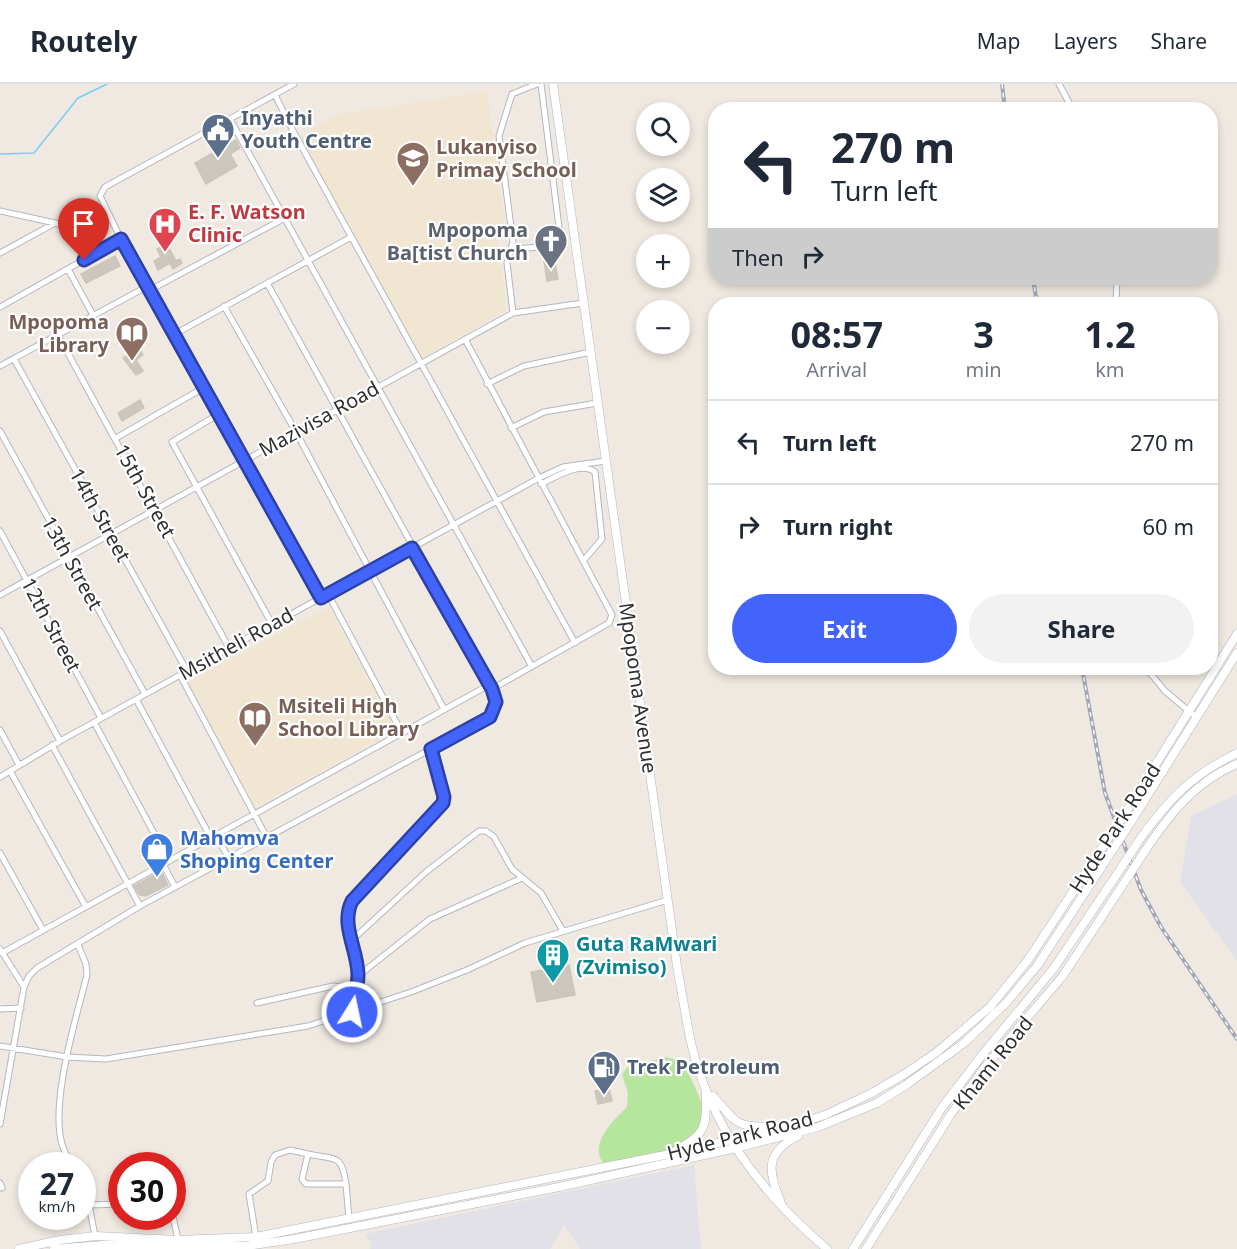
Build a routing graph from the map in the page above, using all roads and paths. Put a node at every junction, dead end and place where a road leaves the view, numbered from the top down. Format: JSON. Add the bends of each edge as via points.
{"nodes":[{"id":1,"x":294,"y":84,"type":"edge"},
{"id":2,"x":537,"y":84,"type":"edge"},
{"id":3,"x":541,"y":84,"type":"edge"},
{"id":4,"x":553,"y":84,"type":"edge"},
{"id":5,"x":1059,"y":84,"type":"edge"},
{"id":6,"x":275,"y":95,"type":"junction"},
{"id":7,"x":1069,"y":102,"type":"edge"},
{"id":8,"x":230,"y":119,"type":"junction"},
{"id":9,"x":0,"y":211,"type":"edge"},
{"id":10,"x":285,"y":219,"type":"junction"},
{"id":11,"x":55,"y":223,"type":"junction"},
{"id":12,"x":351,"y":237,"type":"junction"},
{"id":13,"x":121,"y":239,"type":"junction"},
{"id":14,"x":512,"y":249,"type":"junction"},
{"id":15,"x":100,"y":251,"type":"junction"},
{"id":16,"x":0,"y":253,"type":"edge"},
{"id":17,"x":309,"y":259,"type":"junction"},
{"id":18,"x":68,"y":269,"type":"junction"},
{"id":19,"x":267,"y":283,"type":"junction"},
{"id":20,"x":149,"y":288,"type":"junction"},
{"id":21,"x":583,"y":303,"type":"junction"},
{"id":22,"x":224,"y":306,"type":"junction"},
{"id":23,"x":0,"y":307,"type":"edge"},
{"id":24,"x":513,"y":313,"type":"junction"},
{"id":25,"x":93,"y":315,"type":"junction"},
{"id":26,"x":175,"y":334,"type":"junction"},
{"id":27,"x":58,"y":335,"type":"junction"},
{"id":28,"x":465,"y":339,"type":"junction"},
{"id":29,"x":591,"y":352,"type":"junction"},
{"id":30,"x":14,"y":359,"type":"junction"},
{"id":31,"x":421,"y":363,"type":"junction"},
{"id":32,"x":0,"y":366,"type":"edge"},
{"id":33,"x":487,"y":384,"type":"junction"},
{"id":34,"x":379,"y":386,"type":"junction"},
{"id":35,"x":205,"y":387,"type":"junction"},
{"id":36,"x":597,"y":403,"type":"junction"},
{"id":37,"x":338,"y":408,"type":"junction"},
{"id":38,"x":219,"y":414,"type":"junction"},
{"id":39,"x":511,"y":428,"type":"junction"},
{"id":40,"x":0,"y":431,"type":"edge"},
{"id":41,"x":296,"y":432,"type":"junction"},
{"id":42,"x":116,"y":438,"type":"junction"},
{"id":43,"x":245,"y":460,"type":"junction"},
{"id":44,"x":605,"y":461,"type":"junction"},
{"id":45,"x":540,"y":481,"type":"junction"},
{"id":46,"x":197,"y":487,"type":"junction"},
{"id":47,"x":498,"y":502,"type":"junction"},
{"id":48,"x":155,"y":510,"type":"junction"},
{"id":49,"x":455,"y":525,"type":"junction"},
{"id":50,"x":0,"y":531,"type":"edge"},
{"id":51,"x":111,"y":535,"type":"junction"},
{"id":52,"x":412,"y":548,"type":"junction"},
{"id":53,"x":69,"y":557,"type":"junction"},
{"id":54,"x":583,"y":561,"type":"junction"},
{"id":55,"x":371,"y":570,"type":"junction"},
{"id":56,"x":27,"y":580,"type":"junction"},
{"id":57,"x":328,"y":594,"type":"junction"},
{"id":58,"x":0,"y":595,"type":"edge"},
{"id":59,"x":321,"y":598,"type":"junction"},
{"id":60,"x":273,"y":624,"type":"junction"},
{"id":61,"x":0,"y":632,"type":"edge"},
{"id":62,"x":1237,"y":634,"type":"edge"},
{"id":63,"x":576,"y":643,"type":"junction"},
{"id":64,"x":229,"y":648,"type":"junction"},
{"id":65,"x":1237,"y":653,"type":"edge"},
{"id":66,"x":531,"y":665,"type":"junction"},
{"id":67,"x":1218,"y":665,"type":"edge"},
{"id":68,"x":187,"y":671,"type":"junction"},
{"id":69,"x":180,"y":675,"type":"junction"},
{"id":70,"x":1152,"y":675,"type":"edge"},
{"id":71,"x":1212,"y":675,"type":"edge"},
{"id":72,"x":490,"y":687,"type":"junction"},
{"id":73,"x":145,"y":694,"type":"junction"},
{"id":74,"x":136,"y":699,"type":"junction"},
{"id":75,"x":444,"y":709,"type":"junction"},
{"id":76,"x":1188,"y":713,"type":"junction"},
{"id":77,"x":101,"y":718,"type":"junction"},
{"id":78,"x":1197,"y":718,"type":"junction"},
{"id":79,"x":94,"y":722,"type":"junction"},
{"id":80,"x":0,"y":730,"type":"edge"},
{"id":81,"x":402,"y":733,"type":"junction"},
{"id":82,"x":60,"y":741,"type":"junction"},
{"id":83,"x":52,"y":745,"type":"junction"},
{"id":84,"x":431,"y":749,"type":"junction"},
{"id":85,"x":1237,"y":753,"type":"edge"},
{"id":86,"x":1237,"y":764,"type":"edge"},
{"id":87,"x":19,"y":765,"type":"junction"},
{"id":88,"x":10,"y":771,"type":"junction"},
{"id":89,"x":0,"y":777,"type":"edge"},
{"id":90,"x":254,"y":814,"type":"junction"},
{"id":91,"x":214,"y":836,"type":"junction"},
{"id":92,"x":267,"y":838,"type":"junction"},
{"id":93,"x":0,"y":853,"type":"edge"},
{"id":94,"x":229,"y":859,"type":"junction"},
{"id":95,"x":166,"y":863,"type":"junction"},
{"id":96,"x":522,"y":878,"type":"junction"},
{"id":97,"x":127,"y":884,"type":"junction"},
{"id":98,"x":175,"y":887,"type":"junction"},
{"id":99,"x":668,"y":900,"type":"junction"},
{"id":100,"x":140,"y":906,"type":"junction"},
{"id":101,"x":86,"y":907,"type":"junction"},
{"id":102,"x":43,"y":930,"type":"junction"},
{"id":103,"x":562,"y":931,"type":"junction"},
{"id":104,"x":351,"y":941,"type":"junction"},
{"id":105,"x":78,"y":945,"type":"junction"},
{"id":106,"x":1,"y":951,"type":"edge"},
{"id":107,"x":358,"y":976,"type":"junction"},
{"id":108,"x":24,"y":987,"type":"junction"},
{"id":109,"x":355,"y":989,"type":"junction"},
{"id":110,"x":257,"y":1003,"type":"dead end"},
{"id":111,"x":21,"y":1008,"type":"junction"},
{"id":112,"x":0,"y":1010,"type":"edge"},
{"id":113,"x":352,"y":1012,"type":"junction"},
{"id":114,"x":0,"y":1046,"type":"edge"},
{"id":115,"x":14,"y":1048,"type":"junction"},
{"id":116,"x":67,"y":1057,"type":"junction"},
{"id":117,"x":706,"y":1089,"type":"junction"},
{"id":118,"x":0,"y":1124,"type":"edge"},
{"id":119,"x":818,"y":1127,"type":"junction"},
{"id":120,"x":785,"y":1128,"type":"junction"},
{"id":121,"x":734,"y":1144,"type":"junction"},
{"id":122,"x":65,"y":1152,"type":"edge"},
{"id":123,"x":308,"y":1154,"type":"junction"},
{"id":124,"x":665,"y":1155,"type":"junction"},
{"id":125,"x":346,"y":1184,"type":"junction"},
{"id":126,"x":782,"y":1206,"type":"junction"},
{"id":127,"x":349,"y":1220,"type":"junction"},
{"id":128,"x":94,"y":1230,"type":"edge"},
{"id":129,"x":176,"y":1230,"type":"edge"},
{"id":130,"x":95,"y":1236,"type":"junction"},
{"id":131,"x":255,"y":1237,"type":"junction"},
{"id":132,"x":178,"y":1240,"type":"junction"},
{"id":133,"x":824,"y":1247,"type":"edge"},
{"id":134,"x":19,"y":1249,"type":"edge"},
{"id":135,"x":54,"y":1249,"type":"edge"},
{"id":136,"x":832,"y":1249,"type":"edge"},
{"id":137,"x":851,"y":1249,"type":"edge"},
{"id":138,"x":866,"y":1249,"type":"edge"}],
"edges":[{"from":1,"to":6,"type":"street"},
{"from":2,"to":14,"type":"street","via":[[516,90],[510,97],[499,134]]},
{"from":3,"to":14,"type":"street","via":[[561,243]]},
{"from":4,"to":21,"type":"street","name":"Mpopoma Avenue"},
{"from":5,"to":7,"type":"street"},
{"from":6,"to":8,"type":"street"},
{"from":6,"to":12,"type":"street"},
{"from":8,"to":10,"type":"street"},
{"from":8,"to":13,"type":"street","via":[[101,190],[101,200]]},
{"from":9,"to":11,"type":"street"},
{"from":10,"to":17,"type":"street"},
{"from":10,"to":20,"type":"street"},
{"from":11,"to":15,"type":"street","via":[[87,232]]},
{"from":11,"to":16,"type":"street"},
{"from":12,"to":17,"type":"street"},
{"from":12,"to":31,"type":"street"},
{"from":13,"to":15,"type":"street"},
{"from":13,"to":20,"type":"street"},
{"from":14,"to":24,"type":"street","via":[[507,262]]},
{"from":15,"to":18,"type":"street"},
{"from":17,"to":19,"type":"street"},
{"from":17,"to":34,"type":"street"},
{"from":18,"to":23,"type":"street"},
{"from":18,"to":25,"type":"street"},
{"from":19,"to":22,"type":"street"},
{"from":19,"to":37,"type":"street"},
{"from":20,"to":25,"type":"street"},
{"from":20,"to":26,"type":"street"},
{"from":21,"to":24,"type":"street","name":"Mazivisa Road"},
{"from":21,"to":29,"type":"street","name":"Mpopoma Avenue"},
{"from":22,"to":26,"type":"street"},
{"from":22,"to":41,"type":"street"},
{"from":24,"to":28,"type":"street","name":"Mazivisa Road"},
{"from":25,"to":27,"type":"street"},
{"from":26,"to":35,"type":"street"},
{"from":27,"to":30,"type":"street"},
{"from":27,"to":42,"type":"street","name":"15th Street"},
{"from":28,"to":31,"type":"street","name":"Mazivisa Road"},
{"from":28,"to":33,"type":"street"},
{"from":29,"to":33,"type":"street","via":[[524,366]]},
{"from":29,"to":36,"type":"street","name":"Mpopoma Avenue"},
{"from":30,"to":32,"type":"street"},
{"from":30,"to":51,"type":"street","name":"14th Street"},
{"from":31,"to":34,"type":"street","name":"Mazivisa Road"},
{"from":31,"to":47,"type":"street"},
{"from":33,"to":39,"type":"street"},
{"from":34,"to":37,"type":"street","name":"Mazivisa Road"},
{"from":34,"to":49,"type":"street"},
{"from":35,"to":38,"type":"street"},
{"from":35,"to":42,"type":"street"},
{"from":36,"to":39,"type":"street","via":[[543,412]]},
{"from":36,"to":44,"type":"street","name":"Mpopoma Avenue"},
{"from":37,"to":41,"type":"street","name":"Mazivisa Road"},
{"from":37,"to":52,"type":"street"},
{"from":38,"to":43,"type":"street"},
{"from":38,"to":46,"type":"street","via":[[172,442]]},
{"from":39,"to":45,"type":"street"},
{"from":40,"to":53,"type":"street","name":"13th Street"},
{"from":41,"to":43,"type":"street","name":"Mazivisa Road"},
{"from":41,"to":55,"type":"street"},
{"from":42,"to":48,"type":"street","name":"15th Street"},
{"from":43,"to":46,"type":"street","name":"Mazivisa Road"},
{"from":43,"to":59,"type":"street"},
{"from":44,"to":45,"type":"street","name":"Msitheli Road","via":[[563,467]]},
{"from":44,"to":99,"type":"street","name":"Mpopoma Avenue"},
{"from":45,"to":47,"type":"street","name":"Msitheli Road"},
{"from":45,"to":54,"type":"street"},
{"from":45,"to":54,"type":"street","via":[[568,471],[595,472],[602,539]]},
{"from":46,"to":48,"type":"street","name":"Mazivisa Road"},
{"from":46,"to":60,"type":"street"},
{"from":47,"to":49,"type":"street","name":"Msitheli Road"},
{"from":47,"to":63,"type":"street"},
{"from":48,"to":51,"type":"street","name":"Mazivisa Road"},
{"from":48,"to":64,"type":"street","name":"15th Street"},
{"from":49,"to":52,"type":"street","name":"Msitheli Road"},
{"from":49,"to":66,"type":"street"},
{"from":50,"to":56,"type":"street","name":"12th Street"},
{"from":51,"to":53,"type":"street","name":"Mazivisa Road"},
{"from":51,"to":68,"type":"street","name":"14th Street"},
{"from":52,"to":55,"type":"street","name":"Msitheli Road"},
{"from":52,"to":72,"type":"street"},
{"from":53,"to":56,"type":"street","name":"Mazivisa Road"},
{"from":53,"to":73,"type":"street","name":"13th Street"},
{"from":54,"to":63,"type":"street","via":[[612,615],[609,623]]},
{"from":55,"to":57,"type":"street","name":"Msitheli Road"},
{"from":55,"to":75,"type":"street"},
{"from":56,"to":58,"type":"street","name":"Mazivisa Road"},
{"from":56,"to":77,"type":"street","name":"12th Street"},
{"from":57,"to":59,"type":"street","name":"Msitheli Road"},
{"from":57,"to":81,"type":"street"},
{"from":59,"to":60,"type":"street","name":"Msitheli Road"},
{"from":60,"to":64,"type":"street","name":"Msitheli Road"},
{"from":61,"to":82,"type":"street"},
{"from":62,"to":67,"type":"street","name":"Hyde Park Road"},
{"from":63,"to":66,"type":"street"},
{"from":64,"to":68,"type":"street","name":"Msitheli Road"},
{"from":65,"to":78,"type":"street","name":"Hyde Park Road"},
{"from":66,"to":72,"type":"street"},
{"from":68,"to":69,"type":"street","name":"Msitheli Road"},
{"from":69,"to":73,"type":"street","name":"Msitheli Road"},
{"from":69,"to":90,"type":"street"},
{"from":70,"to":76,"type":"street"},
{"from":71,"to":76,"type":"street","name":"Hyde Park Road"},
{"from":72,"to":75,"type":"street"},
{"from":72,"to":84,"type":"street","via":[[496,702],[490,717]]},
{"from":73,"to":74,"type":"street","name":"Msitheli Road"},
{"from":74,"to":77,"type":"street","name":"Msitheli Road"},
{"from":74,"to":91,"type":"street"},
{"from":75,"to":81,"type":"street"},
{"from":76,"to":78,"type":"street"},
{"from":76,"to":120,"type":"street","name":"Hyde Park Road","bridge":true,"via":[[1028,960],[990,1006],[903,1075],[825,1115]]},
{"from":77,"to":79,"type":"street","name":"Msitheli Road"},
{"from":78,"to":119,"type":"street","name":"Hyde Park Road","bridge":true,"via":[[1037,966],[1006,1003],[925,1073],[877,1103]]},
{"from":79,"to":82,"type":"street","name":"Msitheli Road"},
{"from":79,"to":95,"type":"street"},
{"from":80,"to":87,"type":"street"},
{"from":81,"to":90,"type":"street"},
{"from":82,"to":83,"type":"street","name":"Msitheli Road"},
{"from":83,"to":87,"type":"street","name":"Msitheli Road"},
{"from":83,"to":97,"type":"street"},
{"from":84,"to":92,"type":"street"},
{"from":84,"to":104,"type":"street","via":[[443,803],[352,901],[347,918]]},
{"from":85,"to":137,"type":"street","bridge":true,"via":[[1169,800],[1054,968],[941,1109]]},
{"from":86,"to":138,"type":"street","name":"Khami Road","bridge":true,"via":[[1210,778],[1171,814],[1062,977],[951,1114]]},
{"from":87,"to":88,"type":"street","name":"Msitheli Road"},
{"from":88,"to":89,"type":"street","name":"Msitheli Road"},
{"from":88,"to":101,"type":"street"},
{"from":90,"to":91,"type":"street"},
{"from":90,"to":92,"type":"street"},
{"from":91,"to":94,"type":"street"},
{"from":91,"to":95,"type":"street"},
{"from":92,"to":94,"type":"street"},
{"from":93,"to":102,"type":"street"},
{"from":94,"to":98,"type":"street"},
{"from":95,"to":97,"type":"street"},
{"from":95,"to":98,"type":"street"},
{"from":96,"to":103,"type":"street","via":[[548,903]]},
{"from":96,"to":104,"type":"street","via":[[512,869],[494,837],[479,831],[426,872]]},
{"from":96,"to":107,"type":"street","via":[[430,919]]},
{"from":97,"to":100,"type":"street"},
{"from":97,"to":101,"type":"street"},
{"from":98,"to":100,"type":"street"},
{"from":99,"to":103,"type":"street"},
{"from":99,"to":117,"type":"street","name":"Mpopoma Avenue","via":[[692,1047]]},
{"from":100,"to":105,"type":"street"},
{"from":101,"to":102,"type":"street"},
{"from":102,"to":106,"type":"street"},
{"from":103,"to":113,"type":"street"},
{"from":104,"to":107,"type":"street"},
{"from":105,"to":108,"type":"street","via":[[37,968]]},
{"from":105,"to":116,"type":"street","via":[[87,975]]},
{"from":106,"to":108,"type":"street"},
{"from":107,"to":109,"type":"street"},
{"from":108,"to":111,"type":"street"},
{"from":109,"to":110,"type":"street","via":[[333,986]]},
{"from":109,"to":113,"type":"street"},
{"from":111,"to":112,"type":"street"},
{"from":111,"to":115,"type":"street"},
{"from":113,"to":116,"type":"street","via":[[308,1026],[106,1059]]},
{"from":114,"to":115,"type":"street"},
{"from":115,"to":116,"type":"street"},
{"from":115,"to":118,"type":"street"},
{"from":116,"to":122,"type":"street","via":[[59,1123]]},
{"from":117,"to":120,"type":"street","via":[[735,1122]]},
{"from":117,"to":121,"type":"street","name":"Mpopoma Avenue"},
{"from":117,"to":124,"type":"street","via":[[707,1120],[703,1131],[696,1139]]},
{"from":119,"to":121,"type":"street","name":"Hyde Park Road"},
{"from":119,"to":126,"type":"street","via":[[780,1147],[770,1166]]},
{"from":120,"to":121,"type":"street","name":"Hyde Park Road"},
{"from":121,"to":124,"type":"street","name":"Hyde Park Road"},
{"from":121,"to":126,"type":"street","name":"Mpopoma Avenue","via":[[745,1164]]},
{"from":121,"to":135,"type":"street","name":"Hyde Park Road","via":[[559,1186],[247,1246],[102,1245]]},
{"from":123,"to":125,"type":"street","via":[[342,1163]]},
{"from":123,"to":125,"type":"street","via":[[302,1179],[306,1184]]},
{"from":123,"to":131,"type":"street","via":[[290,1150],[275,1155],[268,1181],[249,1194]]},
{"from":124,"to":127,"type":"street","name":"Hyde Park Road"},
{"from":125,"to":127,"type":"street"},
{"from":126,"to":133,"type":"street","name":"Mpopoma Avenue"},
{"from":127,"to":131,"type":"street","name":"Hyde Park Road"},
{"from":128,"to":130,"type":"street"},
{"from":129,"to":132,"type":"street"},
{"from":130,"to":132,"type":"street","name":"Hyde Park Road"},
{"from":130,"to":134,"type":"street","name":"Hyde Park Road"},
{"from":131,"to":132,"type":"street","name":"Hyde Park Road"},
{"from":133,"to":136,"type":"street","name":"Mpopoma Avenue"}]}
